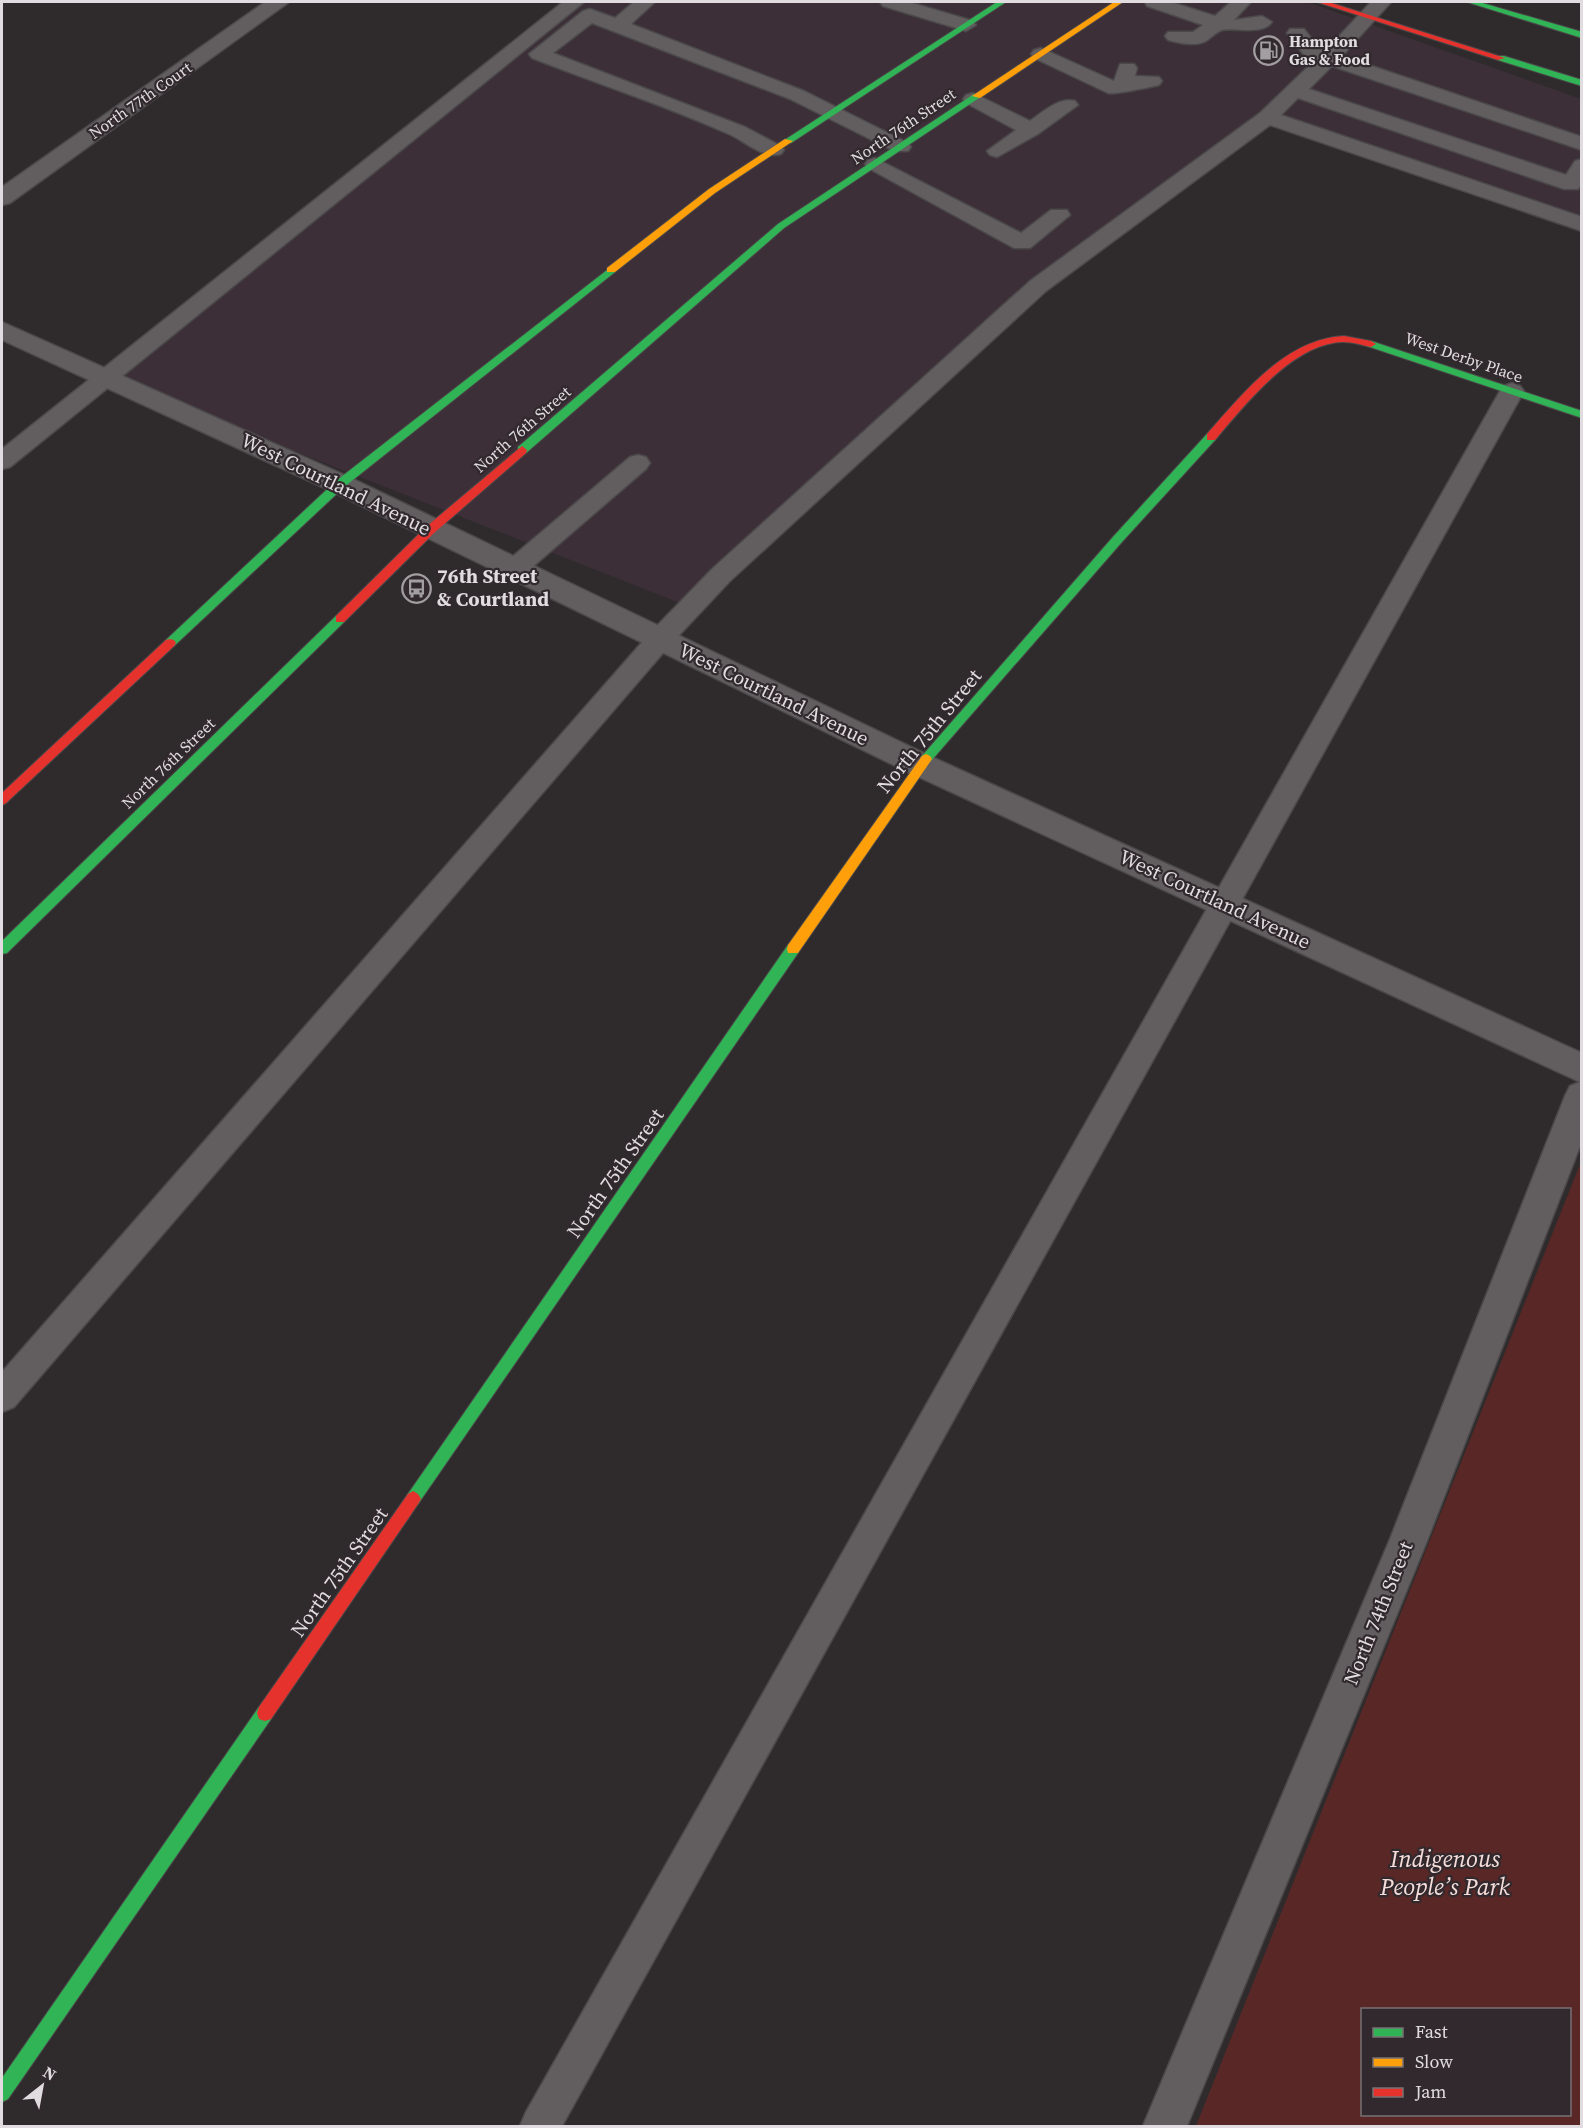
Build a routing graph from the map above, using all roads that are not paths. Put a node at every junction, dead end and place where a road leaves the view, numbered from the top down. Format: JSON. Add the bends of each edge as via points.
{"nodes":[{"id":1,"x":278,"y":2,"type":"edge"},
{"id":2,"x":574,"y":2,"type":"edge"},
{"id":3,"x":645,"y":2,"type":"edge"},
{"id":4,"x":890,"y":2,"type":"edge"},
{"id":5,"x":920,"y":2,"type":"edge"},
{"id":6,"x":1002,"y":2,"type":"edge"},
{"id":7,"x":1119,"y":2,"type":"edge"},
{"id":8,"x":1154,"y":2,"type":"edge"},
{"id":9,"x":1242,"y":2,"type":"edge"},
{"id":10,"x":1321,"y":2,"type":"edge"},
{"id":11,"x":1471,"y":2,"type":"edge"},
{"id":12,"x":1375,"y":9,"type":"edge"},
{"id":13,"x":969,"y":23,"type":"junction"},
{"id":14,"x":618,"y":26,"type":"junction"},
{"id":15,"x":1242,"y":26,"type":"junction"},
{"id":16,"x":1581,"y":35,"type":"edge"},
{"id":17,"x":1175,"y":36,"type":"dead end"},
{"id":18,"x":1292,"y":39,"type":"dead end"},
{"id":19,"x":1041,"y":54,"type":"junction"},
{"id":20,"x":1320,"y":55,"type":"junction"},
{"id":21,"x":1152,"y":81,"type":"dead end"},
{"id":22,"x":1581,"y":83,"type":"edge"},
{"id":23,"x":1296,"y":92,"type":"junction"},
{"id":24,"x":973,"y":99,"type":"junction"},
{"id":25,"x":1068,"y":105,"type":"dead end"},
{"id":26,"x":833,"y":111,"type":"junction"},
{"id":27,"x":1267,"y":117,"type":"junction"},
{"id":28,"x":1031,"y":130,"type":"junction"},
{"id":29,"x":1581,"y":144,"type":"edge"},
{"id":30,"x":901,"y":147,"type":"junction"},
{"id":31,"x":774,"y":150,"type":"junction"},
{"id":32,"x":997,"y":151,"type":"dead end"},
{"id":33,"x":875,"y":164,"type":"junction"},
{"id":34,"x":1581,"y":165,"type":"edge"},
{"id":35,"x":2,"y":198,"type":"edge"},
{"id":36,"x":1059,"y":215,"type":"dead end"},
{"id":37,"x":1581,"y":224,"type":"edge"},
{"id":38,"x":2,"y":330,"type":"edge"},
{"id":39,"x":1334,"y":340,"type":"joint"},
{"id":40,"x":106,"y":377,"type":"junction"},
{"id":41,"x":1512,"y":391,"type":"junction"},
{"id":42,"x":1581,"y":415,"type":"edge"},
{"id":43,"x":2,"y":461,"type":"edge"},
{"id":44,"x":638,"y":463,"type":"dead end"},
{"id":45,"x":340,"y":484,"type":"junction"},
{"id":46,"x":430,"y":530,"type":"junction"},
{"id":47,"x":514,"y":568,"type":"junction"},
{"id":48,"x":660,"y":639,"type":"junction"},
{"id":49,"x":921,"y":765,"type":"junction"},
{"id":50,"x":2,"y":800,"type":"edge"},
{"id":51,"x":1226,"y":905,"type":"junction"},
{"id":52,"x":2,"y":949,"type":"edge"},
{"id":53,"x":1581,"y":1069,"type":"edge"},
{"id":54,"x":1581,"y":1096,"type":"edge"},
{"id":55,"x":2,"y":1396,"type":"edge"},
{"id":56,"x":2,"y":2093,"type":"edge"},
{"id":57,"x":540,"y":2127,"type":"edge"},
{"id":58,"x":1165,"y":2127,"type":"edge"}],
"edges":[{"from":1,"to":35,"type":"street","name":"North 77th Court"},
{"from":2,"to":40,"type":"lane"},
{"from":3,"to":14,"type":"lane"},
{"from":4,"to":13,"type":"lane"},
{"from":5,"to":13,"type":"lane"},
{"from":6,"to":13,"type":"main road"},
{"from":7,"to":19,"type":"main road","name":"North 76th Street"},
{"from":8,"to":15,"type":"lane"},
{"from":9,"to":15,"type":"lane"},
{"from":10,"to":12,"type":"main road"},
{"from":11,"to":16,"type":"main road"},
{"from":12,"to":20,"type":"lane"},
{"from":12,"to":22,"type":"main road"},
{"from":13,"to":26,"type":"main road"},
{"from":14,"to":26,"type":"lane"},
{"from":14,"to":31,"type":"lane","via":[[590,15],[539,54],[738,131]]},
{"from":15,"to":17,"type":"lane","via":[[1198,43]]},
{"from":18,"to":20,"type":"lane"},
{"from":19,"to":21,"type":"lane","via":[[1115,88],[1125,76]]},
{"from":19,"to":24,"type":"main road","name":"North 76th Street"},
{"from":20,"to":23,"type":"lane"},
{"from":20,"to":29,"type":"lane"},
{"from":23,"to":27,"type":"lane"},
{"from":23,"to":34,"type":"lane","via":[[1571,184]]},
{"from":24,"to":28,"type":"lane"},
{"from":24,"to":30,"type":"main road","name":"North 76th Street"},
{"from":25,"to":28,"type":"lane"},
{"from":26,"to":30,"type":"lane"},
{"from":26,"to":31,"type":"main road"},
{"from":27,"to":37,"type":"lane"},
{"from":27,"to":48,"type":"lane","via":[[1038,286],[794,507]]},
{"from":28,"to":32,"type":"lane"},
{"from":30,"to":33,"type":"main road","name":"North 76th Street"},
{"from":31,"to":45,"type":"main road","via":[[712,191]]},
{"from":33,"to":36,"type":"lane","via":[[1022,243]]},
{"from":33,"to":46,"type":"main road","name":"North 76th Street","via":[[781,226]]},
{"from":38,"to":40,"type":"street","name":"West Courtland Avenue"},
{"from":39,"to":41,"type":"main road","name":"West Derby Place","via":[[1352,339],[1393,349]]},
{"from":39,"to":49,"type":"main road","name":"North 75th Street","via":[[1282,366],[1251,393]]},
{"from":40,"to":43,"type":"lane"},
{"from":40,"to":45,"type":"street","name":"West Courtland Avenue"},
{"from":41,"to":42,"type":"main road","name":"West Derby Place"},
{"from":41,"to":51,"type":"lane"},
{"from":44,"to":47,"type":"lane"},
{"from":45,"to":46,"type":"street","name":"West Courtland Avenue"},
{"from":45,"to":50,"type":"main road"},
{"from":46,"to":47,"type":"street","name":"West Courtland Avenue"},
{"from":46,"to":52,"type":"main road","name":"North 76th Street"},
{"from":47,"to":48,"type":"street","name":"West Courtland Avenue"},
{"from":48,"to":49,"type":"street","name":"West Courtland Avenue"},
{"from":48,"to":55,"type":"lane"},
{"from":49,"to":51,"type":"street","name":"West Courtland Avenue"},
{"from":49,"to":56,"type":"main road","name":"North 75th Street"},
{"from":51,"to":53,"type":"street","name":"West Courtland Avenue"},
{"from":51,"to":57,"type":"lane"},
{"from":54,"to":58,"type":"street","name":"North 74th Street","via":[[1408,1541]]}]}
